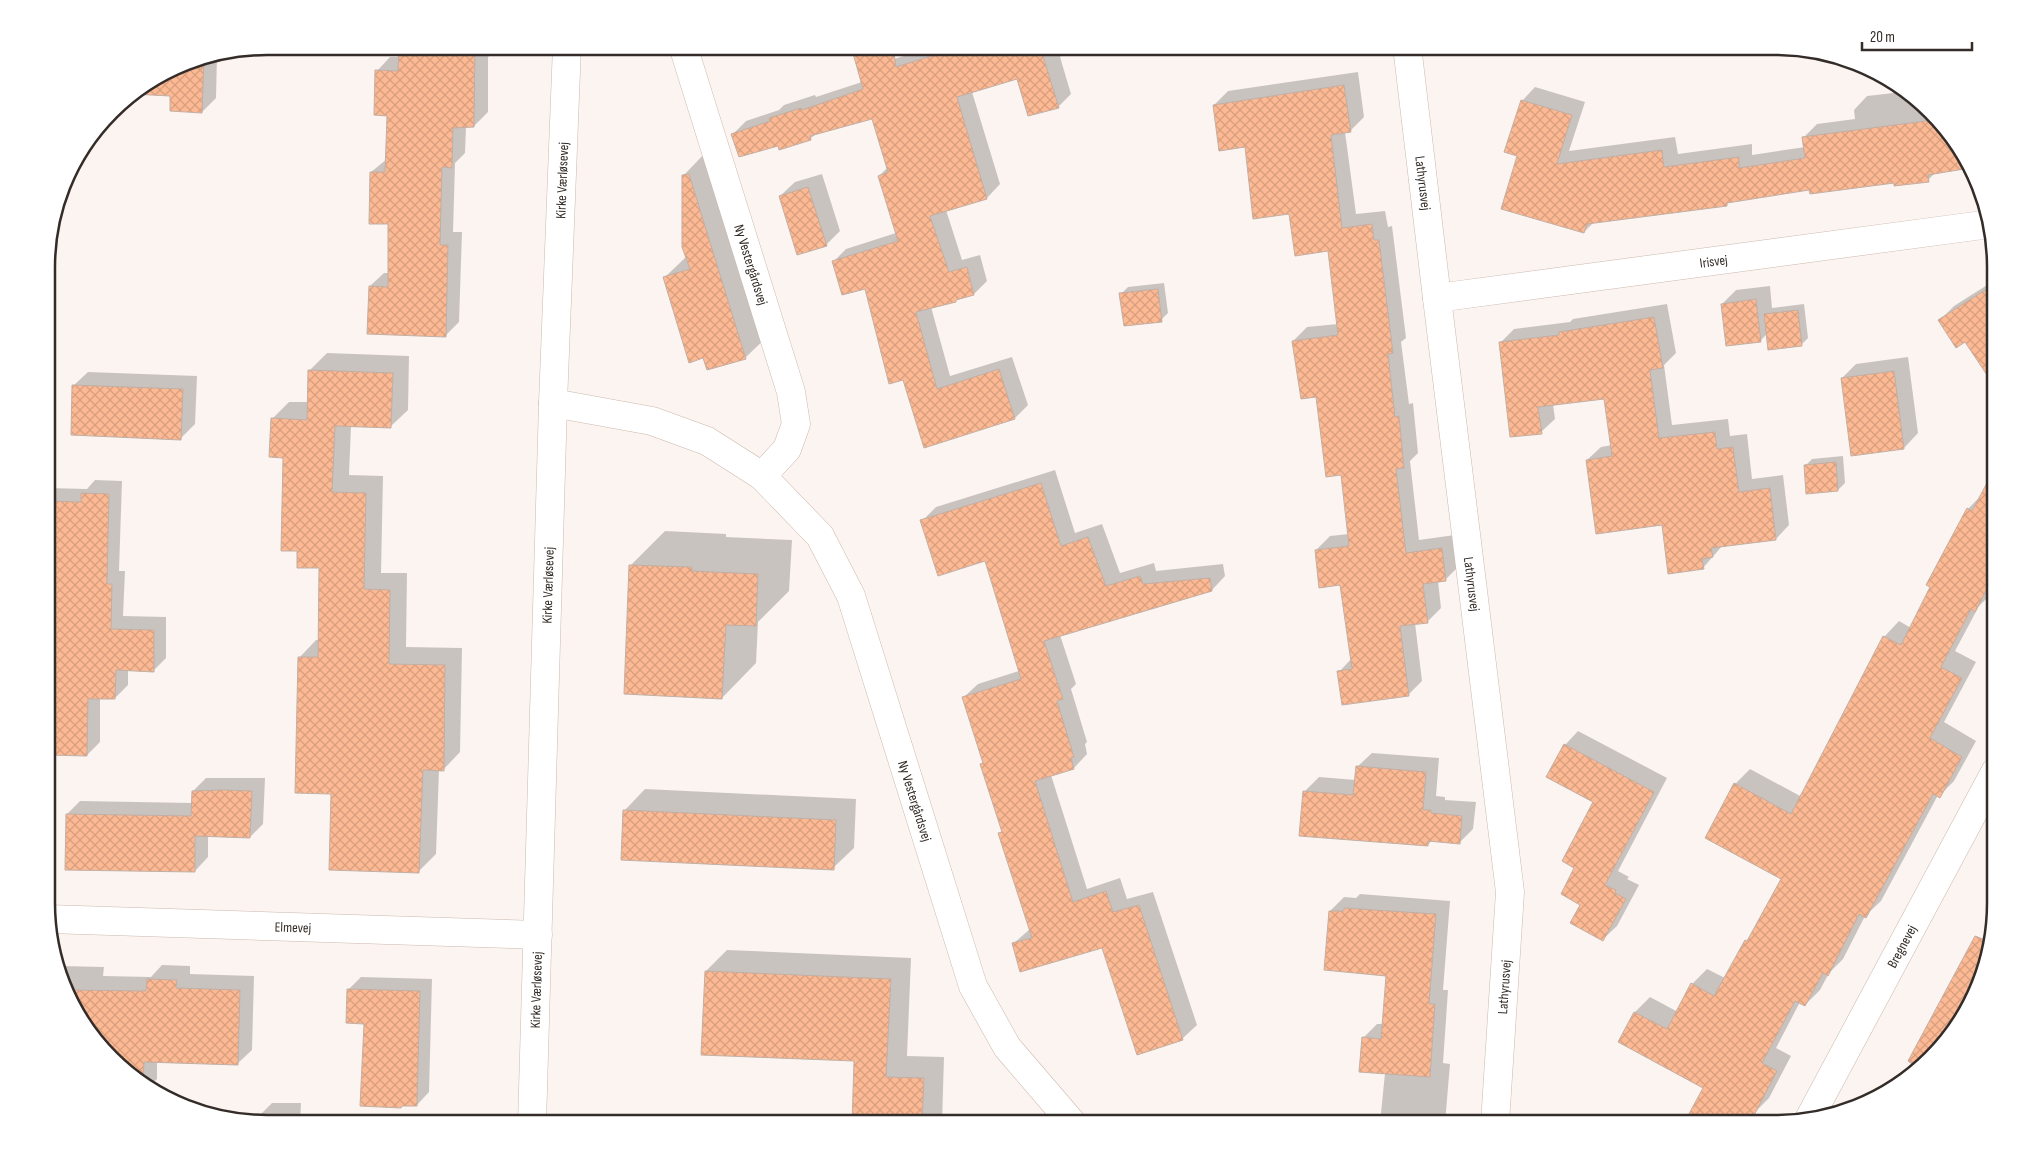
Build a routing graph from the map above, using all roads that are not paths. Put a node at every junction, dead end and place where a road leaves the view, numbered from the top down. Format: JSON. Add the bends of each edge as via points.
{"nodes":[{"id":1,"x":567,"y":55,"type":"edge"},
{"id":2,"x":686,"y":55,"type":"edge"},
{"id":3,"x":1408,"y":55,"type":"edge"},
{"id":4,"x":1983,"y":225,"type":"edge"},
{"id":5,"x":1437,"y":298,"type":"junction"},
{"id":6,"x":553,"y":404,"type":"junction"},
{"id":7,"x":762,"y":476,"type":"junction"},
{"id":8,"x":1987,"y":787,"type":"edge"},
{"id":9,"x":55,"y":919,"type":"edge"},
{"id":10,"x":538,"y":936,"type":"junction"},
{"id":11,"x":1813,"y":1111,"type":"edge"},
{"id":12,"x":532,"y":1115,"type":"edge"},
{"id":13,"x":1065,"y":1115,"type":"edge"},
{"id":14,"x":1496,"y":1115,"type":"edge"}],
"edges":[{"from":1,"to":6,"type":"street","name":"Kirke Værløsevej"},
{"from":2,"to":7,"type":"street","name":"Ny Vestergårdsvej","via":[[791,392],[796,424],[787,449]]},
{"from":3,"to":5,"type":"street","name":"Lathyrusvej"},
{"from":4,"to":5,"type":"street","name":"Irisvej"},
{"from":5,"to":14,"type":"street","name":"Lathyrusvej","via":[[1510,892]]},
{"from":6,"to":7,"type":"street","name":"Ny Vestergårdsvej","via":[[652,421],[706,441]]},
{"from":6,"to":10,"type":"street","name":"Kirke Værløsevej"},
{"from":7,"to":13,"type":"street","name":"Ny Vestergårdsvej","via":[[820,536],[851,596],[973,986],[1008,1047]]},
{"from":8,"to":11,"type":"street","name":"Bregnevej"},
{"from":9,"to":10,"type":"street","name":"Elmevej"},
{"from":10,"to":12,"type":"street","name":"Kirke Værløsevej"}]}
